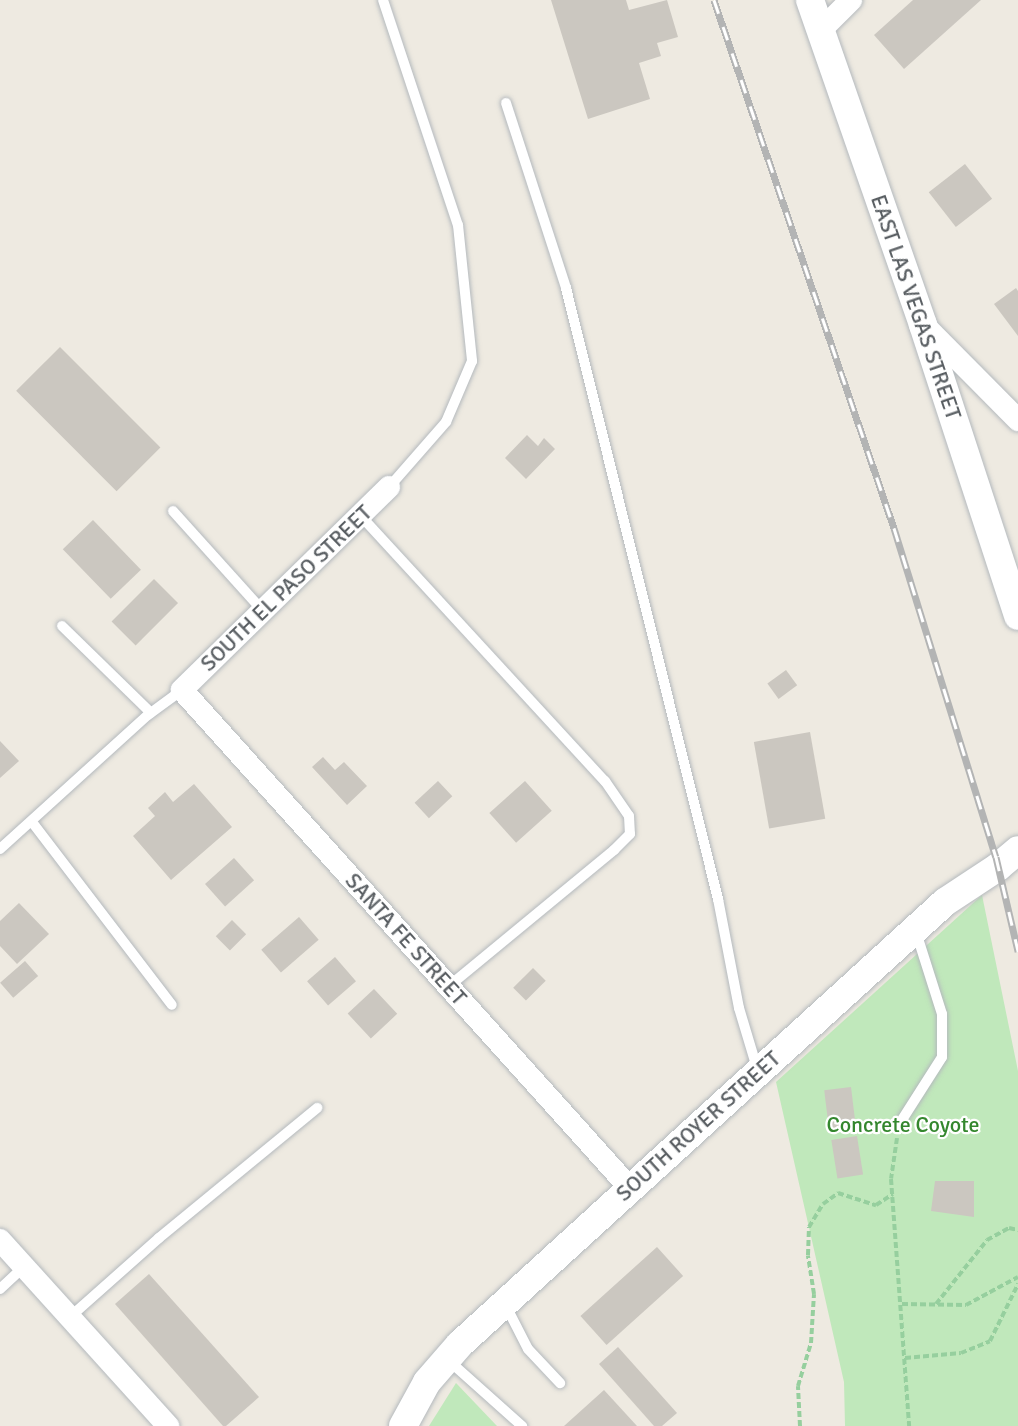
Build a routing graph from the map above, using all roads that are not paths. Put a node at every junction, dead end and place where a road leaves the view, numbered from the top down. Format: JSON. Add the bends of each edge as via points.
{"nodes":[{"id":1,"x":383,"y":0,"type":"edge"},
{"id":2,"x":810,"y":0,"type":"edge"},
{"id":3,"x":851,"y":0,"type":"edge"},
{"id":4,"x":820,"y":31,"type":"junction"},
{"id":5,"x":506,"y":103,"type":"dead end"},
{"id":6,"x":923,"y":325,"type":"junction"},
{"id":7,"x":1018,"y":420,"type":"edge"},
{"id":8,"x":389,"y":487,"type":"joint"},
{"id":9,"x":173,"y":511,"type":"dead end"},
{"id":10,"x":360,"y":515,"type":"junction"},
{"id":11,"x":263,"y":611,"type":"junction"},
{"id":12,"x":1018,"y":616,"type":"edge"},
{"id":13,"x":62,"y":626,"type":"dead end"},
{"id":14,"x":182,"y":690,"type":"junction"},
{"id":15,"x":151,"y":713,"type":"junction"},
{"id":16,"x":32,"y":822,"type":"junction"},
{"id":17,"x":0,"y":849,"type":"edge"},
{"id":18,"x":1018,"y":850,"type":"edge"},
{"id":19,"x":915,"y":929,"type":"junction"},
{"id":20,"x":449,"y":986,"type":"junction"},
{"id":21,"x":172,"y":1005,"type":"dead end"},
{"id":22,"x":758,"y":1072,"type":"junction"},
{"id":23,"x":317,"y":1108,"type":"dead end"},
{"id":24,"x":900,"y":1123,"type":"road end"},
{"id":25,"x":630,"y":1188,"type":"junction"},
{"id":26,"x":0,"y":1240,"type":"edge"},
{"id":27,"x":24,"y":1267,"type":"junction"},
{"id":28,"x":0,"y":1289,"type":"edge"},
{"id":29,"x":504,"y":1303,"type":"junction"},
{"id":30,"x":70,"y":1317,"type":"junction"},
{"id":31,"x":447,"y":1358,"type":"junction"},
{"id":32,"x":560,"y":1383,"type":"dead end"},
{"id":33,"x":168,"y":1426,"type":"edge"},
{"id":34,"x":403,"y":1426,"type":"edge"},
{"id":35,"x":522,"y":1426,"type":"edge"}],
"edges":[{"from":1,"to":8,"type":"lane","via":[[458,225],[472,361],[446,422]]},
{"from":2,"to":4,"type":"street","name":"EAST LAS VEGAS STREET"},
{"from":3,"to":4,"type":"street"},
{"from":4,"to":6,"type":"street","name":"EAST LAS VEGAS STREET"},
{"from":5,"to":22,"type":"lane","via":[[566,288],[718,899],[739,1008]]},
{"from":6,"to":7,"type":"street"},
{"from":6,"to":12,"type":"street","name":"EAST LAS VEGAS STREET"},
{"from":8,"to":10,"type":"street","name":"SOUTH EL PASO STREET"},
{"from":9,"to":11,"type":"lane"},
{"from":10,"to":11,"type":"street","name":"SOUTH EL PASO STREET"},
{"from":10,"to":20,"type":"lane","via":[[605,781],[629,816],[630,834],[615,850]]},
{"from":11,"to":14,"type":"street","name":"SOUTH EL PASO STREET"},
{"from":13,"to":15,"type":"lane"},
{"from":14,"to":15,"type":"lane"},
{"from":14,"to":20,"type":"street","name":"SANTA FE STREET"},
{"from":15,"to":16,"type":"lane"},
{"from":16,"to":17,"type":"lane"},
{"from":16,"to":21,"type":"lane"},
{"from":18,"to":19,"type":"street","name":"SOUTH ROYER STREET","via":[[945,902]]},
{"from":19,"to":22,"type":"street","name":"SOUTH ROYER STREET"},
{"from":19,"to":24,"type":"lane","via":[[942,1014],[942,1057]]},
{"from":20,"to":25,"type":"street","name":"SANTA FE STREET"},
{"from":22,"to":25,"type":"street","name":"SOUTH ROYER STREET"},
{"from":23,"to":30,"type":"lane"},
{"from":25,"to":29,"type":"street","name":"SOUTH ROYER STREET"},
{"from":26,"to":27,"type":"street"},
{"from":27,"to":28,"type":"lane"},
{"from":27,"to":30,"type":"street"},
{"from":29,"to":31,"type":"street","name":"SOUTH ROYER STREET"},
{"from":29,"to":32,"type":"lane","via":[[528,1350]]},
{"from":30,"to":33,"type":"street"},
{"from":31,"to":34,"type":"street","name":"SOUTH ROYER STREET","via":[[427,1382]]},
{"from":31,"to":35,"type":"lane"}]}
